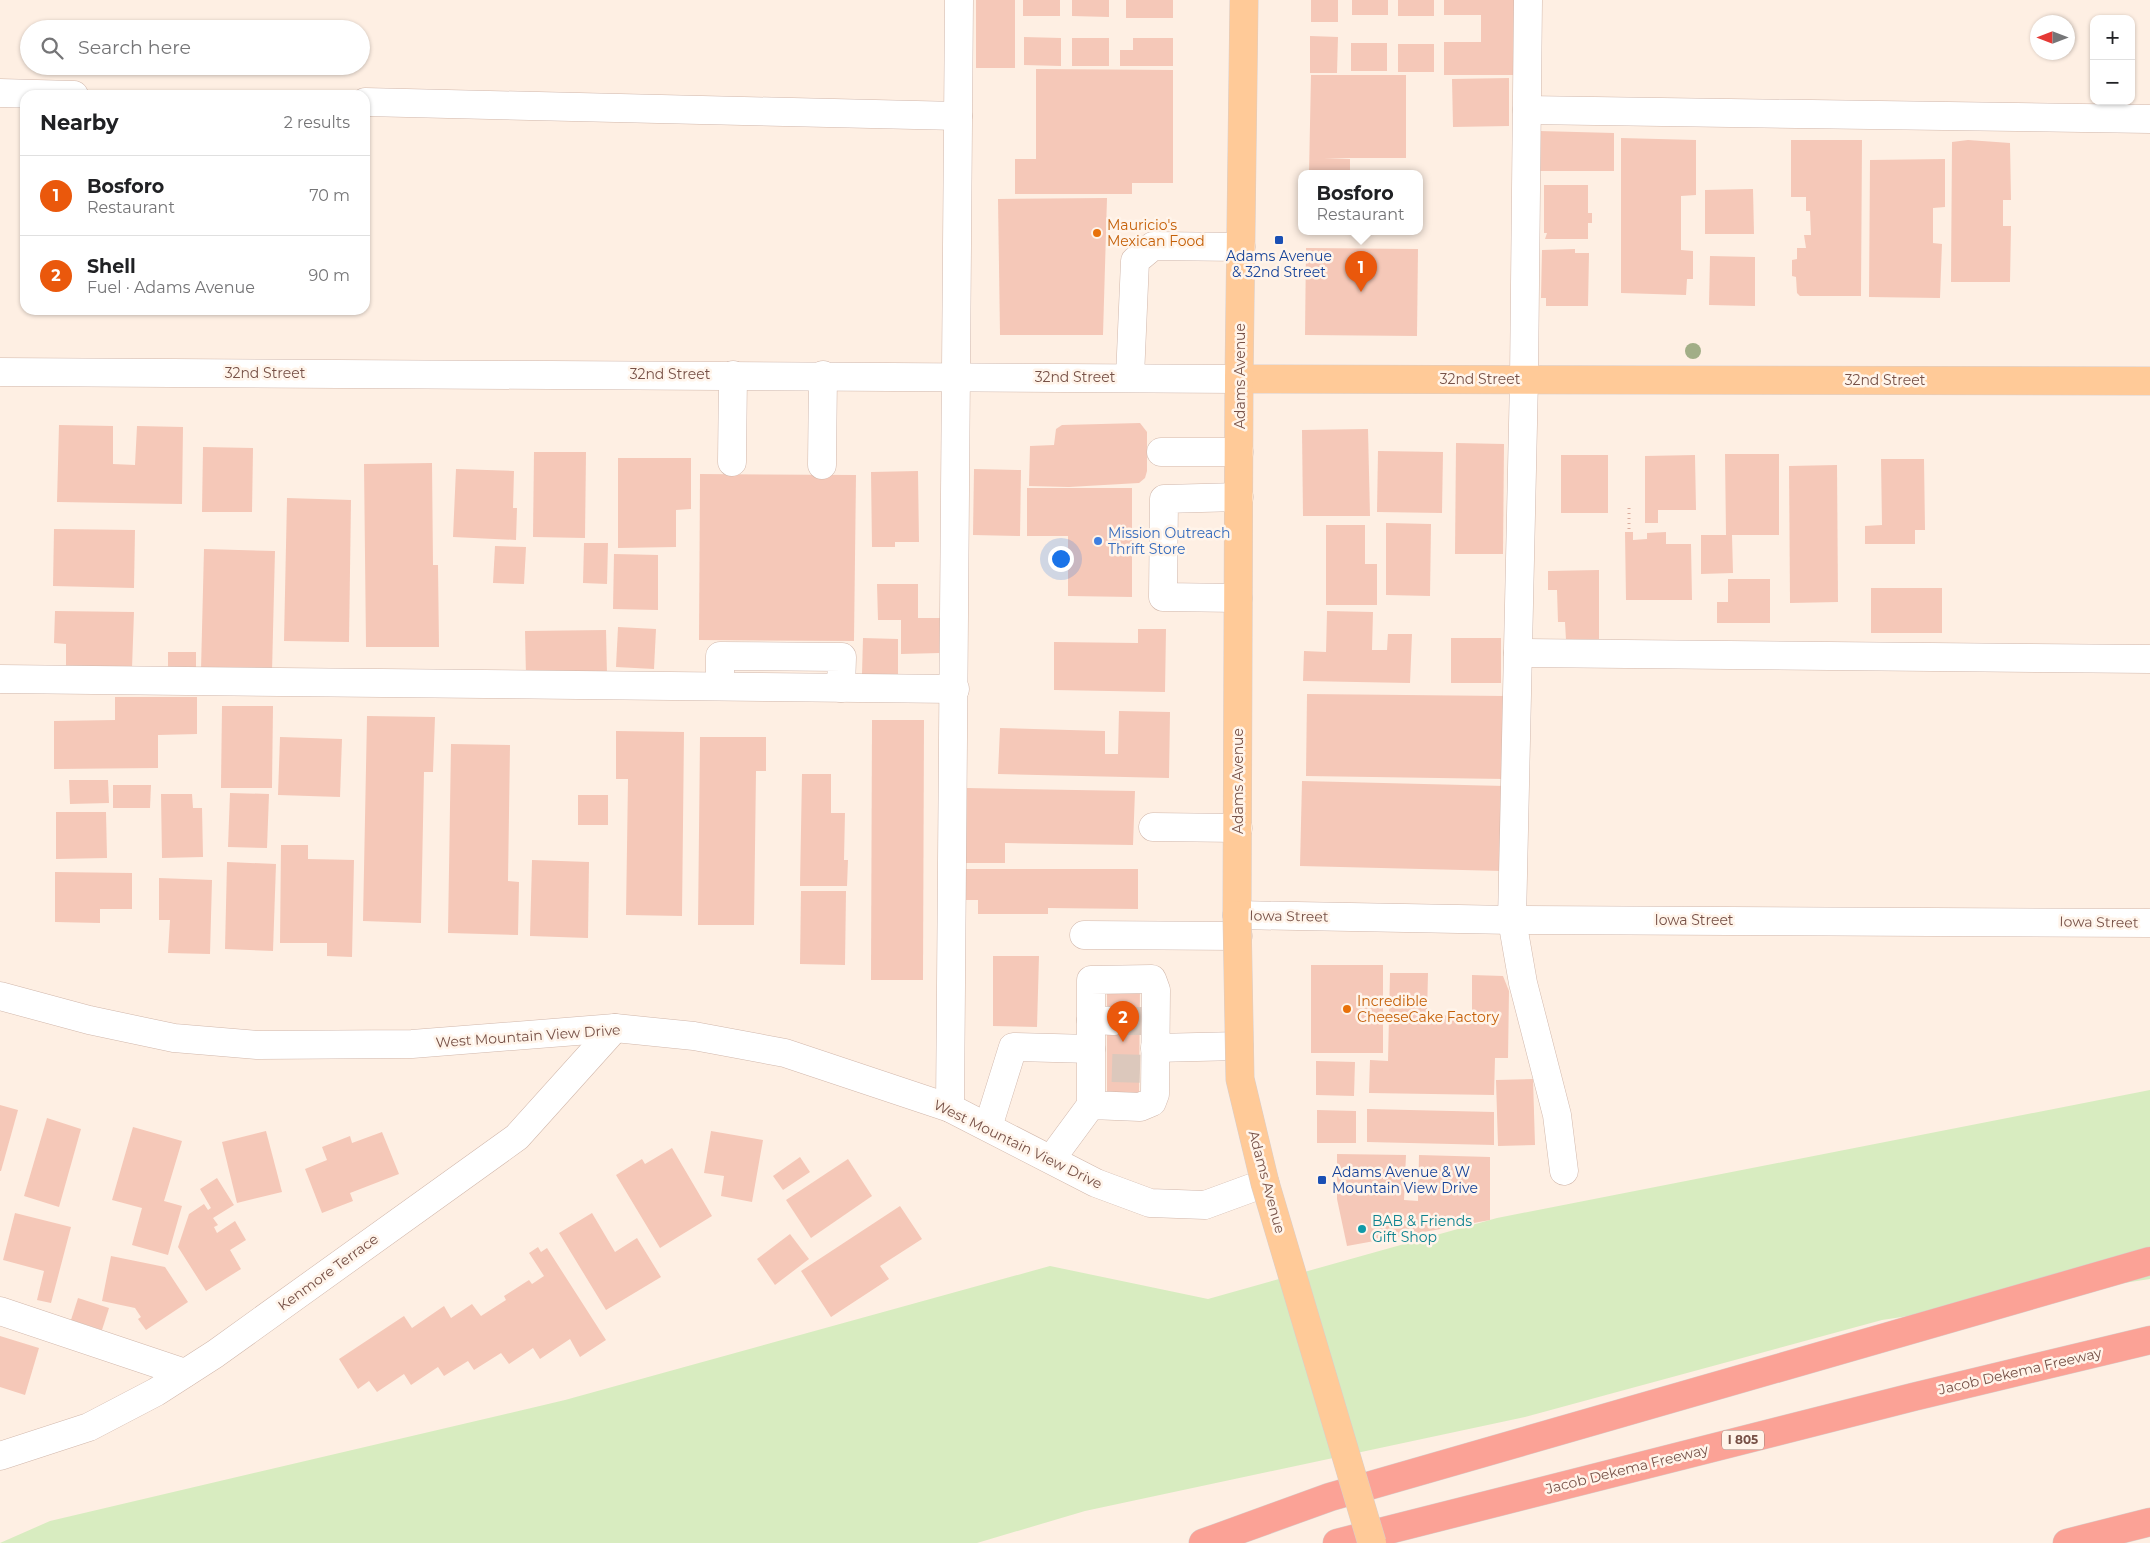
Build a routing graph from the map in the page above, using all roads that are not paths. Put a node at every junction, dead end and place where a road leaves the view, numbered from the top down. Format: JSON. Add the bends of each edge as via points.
{"nodes":[{"id":1,"x":959,"y":0,"type":"edge"},
{"id":2,"x":1244,"y":0,"type":"edge"},
{"id":3,"x":1528,"y":0,"type":"edge"},
{"id":4,"x":0,"y":93,"type":"edge"},
{"id":5,"x":20,"y":94,"type":"edge"},
{"id":6,"x":370,"y":102,"type":"edge"},
{"id":7,"x":1527,"y":110,"type":"junction"},
{"id":8,"x":958,"y":116,"type":"junction"},
{"id":9,"x":2150,"y":119,"type":"edge"},
{"id":10,"x":1241,"y":247,"type":"junction"},
{"id":11,"x":0,"y":372,"type":"edge"},
{"id":12,"x":733,"y":375,"type":"junction"},
{"id":13,"x":823,"y":375,"type":"junction"},
{"id":14,"x":956,"y":376,"type":"junction"},
{"id":15,"x":1130,"y":377,"type":"junction"},
{"id":16,"x":1240,"y":379,"type":"junction"},
{"id":17,"x":1524,"y":379,"type":"junction"},
{"id":18,"x":2150,"y":381,"type":"edge"},
{"id":19,"x":1162,"y":452,"type":"dead end"},
{"id":20,"x":1240,"y":452,"type":"junction"},
{"id":21,"x":732,"y":462,"type":"dead end"},
{"id":22,"x":822,"y":465,"type":"dead end"},
{"id":23,"x":1240,"y":497,"type":"junction"},
{"id":24,"x":1238,"y":598,"type":"junction"},
{"id":25,"x":1518,"y":653,"type":"junction"},
{"id":26,"x":2150,"y":659,"type":"edge"},
{"id":27,"x":0,"y":679,"type":"edge"},
{"id":28,"x":955,"y":689,"type":"junction"},
{"id":29,"x":1153,"y":827,"type":"dead end"},
{"id":30,"x":1238,"y":828,"type":"junction"},
{"id":31,"x":1512,"y":920,"type":"junction"},
{"id":32,"x":2150,"y":923,"type":"edge"},
{"id":33,"x":1237,"y":925,"type":"junction"},
{"id":34,"x":1084,"y":935,"type":"dead end"},
{"id":35,"x":0,"y":996,"type":"edge"},
{"id":36,"x":615,"y":1028,"type":"junction"},
{"id":37,"x":1240,"y":1046,"type":"junction"},
{"id":38,"x":1098,"y":1062,"type":"junction"},
{"id":39,"x":1152,"y":1062,"type":"junction"},
{"id":40,"x":1091,"y":1105,"type":"junction"},
{"id":41,"x":950,"y":1108,"type":"junction"},
{"id":42,"x":988,"y":1126,"type":"junction"},
{"id":43,"x":1052,"y":1158,"type":"junction"},
{"id":44,"x":1564,"y":1171,"type":"dead end"},
{"id":45,"x":1265,"y":1183,"type":"junction"},
{"id":46,"x":2150,"y":1261,"type":"edge"},
{"id":47,"x":0,"y":1311,"type":"edge"},
{"id":48,"x":2150,"y":1340,"type":"edge"},
{"id":49,"x":185,"y":1373,"type":"junction"},
{"id":50,"x":0,"y":1456,"type":"edge"},
{"id":51,"x":2150,"y":1522,"type":"edge"},
{"id":52,"x":1203,"y":1543,"type":"edge"},
{"id":53,"x":1337,"y":1543,"type":"edge"},
{"id":54,"x":1372,"y":1543,"type":"edge"},
{"id":55,"x":2067,"y":1543,"type":"edge"}],
"edges":[{"from":1,"to":8,"type":"street"},
{"from":2,"to":10,"type":"main road","name":"Adams Avenue"},
{"from":3,"to":7,"type":"street"},
{"from":4,"to":5,"type":"street"},
{"from":6,"to":8,"type":"street"},
{"from":7,"to":9,"type":"street"},
{"from":7,"to":17,"type":"street"},
{"from":8,"to":14,"type":"street"},
{"from":10,"to":15,"type":"street","via":[[1153,246],[1134,261]]},
{"from":10,"to":16,"type":"main road","name":"Adams Avenue"},
{"from":11,"to":12,"type":"street","name":"32nd Street"},
{"from":12,"to":13,"type":"street","name":"32nd Street"},
{"from":12,"to":21,"type":"street"},
{"from":13,"to":14,"type":"street","name":"32nd Street"},
{"from":13,"to":22,"type":"street"},
{"from":14,"to":15,"type":"street","name":"32nd Street"},
{"from":14,"to":28,"type":"street"},
{"from":15,"to":16,"type":"street","name":"32nd Street"},
{"from":16,"to":17,"type":"main road","name":"32nd Street"},
{"from":16,"to":20,"type":"main road","name":"Adams Avenue"},
{"from":17,"to":18,"type":"main road","name":"32nd Street"},
{"from":17,"to":25,"type":"street"},
{"from":19,"to":20,"type":"street"},
{"from":20,"to":23,"type":"main road","name":"Adams Avenue"},
{"from":23,"to":24,"type":"main road","name":"Adams Avenue"},
{"from":23,"to":24,"type":"street","via":[[1164,499],[1163,597]]},
{"from":24,"to":30,"type":"main road","name":"Adams Avenue"},
{"from":25,"to":26,"type":"street"},
{"from":25,"to":31,"type":"street"},
{"from":27,"to":28,"type":"street"},
{"from":28,"to":41,"type":"street"},
{"from":29,"to":30,"type":"street"},
{"from":30,"to":33,"type":"main road","name":"Adams Avenue"},
{"from":31,"to":32,"type":"street","name":"Iowa Street"},
{"from":31,"to":33,"type":"street","name":"Iowa Street"},
{"from":31,"to":44,"type":"street","via":[[1522,983],[1557,1115]]},
{"from":33,"to":34,"type":"street","name":"Iowa Street"},
{"from":33,"to":37,"type":"main road","name":"Adams Avenue","bridge":true},
{"from":35,"to":36,"type":"street","name":"West Mountain View Drive","via":[[174,1038],[256,1045],[412,1044]]},
{"from":36,"to":41,"type":"street","name":"West Mountain View Drive","via":[[694,1036],[786,1053]]},
{"from":36,"to":49,"type":"street","name":"Kenmore Terrace","via":[[517,1137]]},
{"from":37,"to":39,"type":"street"},
{"from":37,"to":45,"type":"main road","name":"Adams Avenue","bridge":true,"via":[[1240,1079]]},
{"from":38,"to":39,"type":"street","via":[[1102,1020],[1091,980],[1152,979],[1156,990]]},
{"from":38,"to":40,"type":"street"},
{"from":38,"to":42,"type":"street","via":[[1013,1047]]},
{"from":39,"to":40,"type":"street","via":[[1156,1094],[1152,1102],[1140,1107]]},
{"from":40,"to":43,"type":"street"},
{"from":41,"to":42,"type":"street","name":"West Mountain View Drive"},
{"from":42,"to":43,"type":"street","name":"West Mountain View Drive"},
{"from":43,"to":45,"type":"street","name":"West Mountain View Drive","via":[[1096,1183],[1150,1202],[1205,1205]]},
{"from":45,"to":54,"type":"main road","name":"Adams Avenue","bridge":true},
{"from":46,"to":52,"type":"highway","via":[[1330,1497]]},
{"from":47,"to":49,"type":"street"},
{"from":48,"to":53,"type":"highway","name":"Jacob Dekema Freeway","number":"I 805"},
{"from":49,"to":50,"type":"street","name":"Kenmore Terrace","via":[[89,1427]]},
{"from":51,"to":55,"type":"highway"}]}
